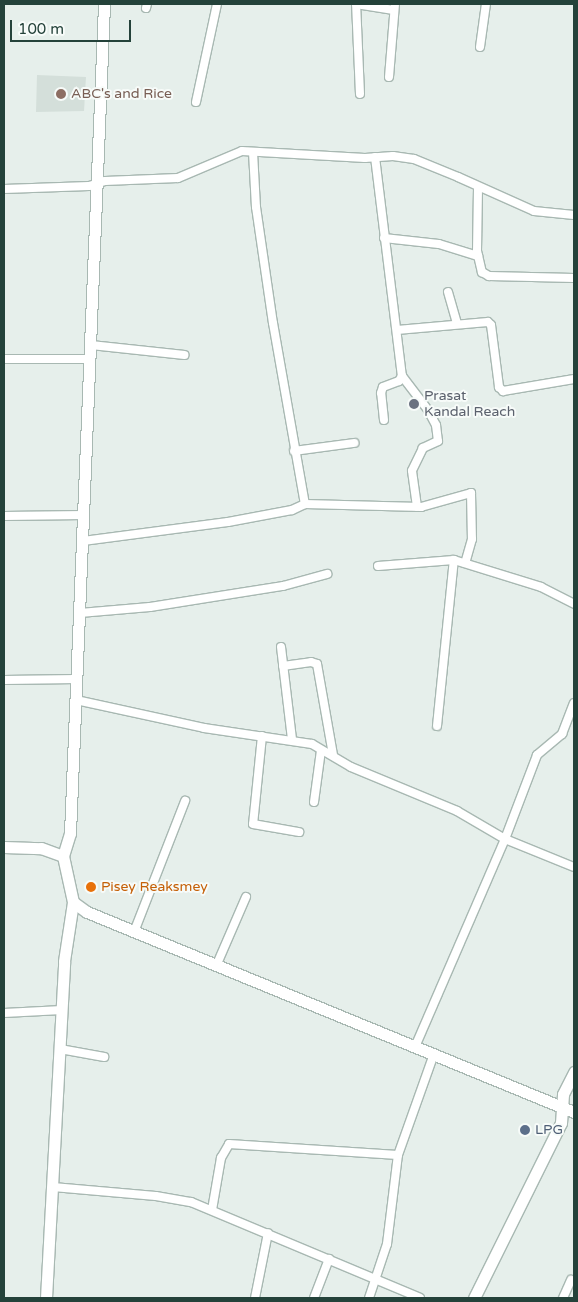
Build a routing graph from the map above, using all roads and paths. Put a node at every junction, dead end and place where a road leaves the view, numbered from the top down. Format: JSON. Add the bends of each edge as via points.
{"nodes":[{"id":1,"x":104,"y":4,"type":"edge"},
{"id":2,"x":217,"y":4,"type":"edge"},
{"id":3,"x":486,"y":4,"type":"edge"},
{"id":4,"x":395,"y":7,"type":"edge"},
{"id":5,"x":480,"y":47,"type":"dead end"},
{"id":6,"x":389,"y":77,"type":"dead end"},
{"id":7,"x":360,"y":94,"type":"dead end"},
{"id":8,"x":196,"y":102,"type":"dead end"},
{"id":9,"x":253,"y":152,"type":"junction"},
{"id":10,"x":376,"y":158,"type":"junction"},
{"id":11,"x":98,"y":182,"type":"junction"},
{"id":12,"x":478,"y":188,"type":"junction"},
{"id":13,"x":4,"y":189,"type":"edge"},
{"id":14,"x":574,"y":215,"type":"edge"},
{"id":15,"x":384,"y":238,"type":"junction"},
{"id":16,"x":478,"y":256,"type":"junction"},
{"id":17,"x":574,"y":278,"type":"edge"},
{"id":18,"x":448,"y":292,"type":"dead end"},
{"id":19,"x":456,"y":323,"type":"junction"},
{"id":20,"x":398,"y":330,"type":"junction"},
{"id":21,"x":91,"y":345,"type":"junction"},
{"id":22,"x":184,"y":355,"type":"dead end"},
{"id":23,"x":4,"y":359,"type":"edge"},
{"id":24,"x":90,"y":359,"type":"junction"},
{"id":25,"x":402,"y":376,"type":"junction"},
{"id":26,"x":574,"y":378,"type":"edge"},
{"id":27,"x":384,"y":420,"type":"dead end"},
{"id":28,"x":354,"y":443,"type":"dead end"},
{"id":29,"x":294,"y":451,"type":"junction"},
{"id":30,"x":304,"y":504,"type":"junction"},
{"id":31,"x":417,"y":507,"type":"junction"},
{"id":32,"x":84,"y":515,"type":"junction"},
{"id":33,"x":4,"y":516,"type":"edge"},
{"id":34,"x":83,"y":541,"type":"junction"},
{"id":35,"x":454,"y":560,"type":"junction"},
{"id":36,"x":465,"y":563,"type":"junction"},
{"id":37,"x":378,"y":566,"type":"dead end"},
{"id":38,"x":327,"y":574,"type":"dead end"},
{"id":39,"x":574,"y":604,"type":"edge"},
{"id":40,"x":80,"y":613,"type":"junction"},
{"id":41,"x":280,"y":647,"type":"dead end"},
{"id":42,"x":283,"y":666,"type":"junction"},
{"id":43,"x":77,"y":679,"type":"junction"},
{"id":44,"x":4,"y":680,"type":"edge"},
{"id":45,"x":76,"y":700,"type":"junction"},
{"id":46,"x":574,"y":703,"type":"edge"},
{"id":47,"x":437,"y":726,"type":"dead end"},
{"id":48,"x":262,"y":736,"type":"junction"},
{"id":49,"x":292,"y":739,"type":"junction"},
{"id":50,"x":321,"y":750,"type":"junction"},
{"id":51,"x":333,"y":756,"type":"junction"},
{"id":52,"x":184,"y":801,"type":"dead end"},
{"id":53,"x":314,"y":802,"type":"dead end"},
{"id":54,"x":299,"y":832,"type":"dead end"},
{"id":55,"x":505,"y":839,"type":"junction"},
{"id":56,"x":4,"y":847,"type":"edge"},
{"id":57,"x":63,"y":856,"type":"junction"},
{"id":58,"x":574,"y":867,"type":"edge"},
{"id":59,"x":246,"y":897,"type":"dead end"},
{"id":60,"x":73,"y":902,"type":"junction"},
{"id":61,"x":134,"y":932,"type":"junction"},
{"id":62,"x":217,"y":964,"type":"junction"},
{"id":63,"x":62,"y":1010,"type":"junction"},
{"id":64,"x":4,"y":1013,"type":"edge"},
{"id":65,"x":415,"y":1047,"type":"junction"},
{"id":66,"x":60,"y":1049,"type":"junction"},
{"id":67,"x":434,"y":1054,"type":"junction"},
{"id":68,"x":104,"y":1057,"type":"dead end"},
{"id":69,"x":574,"y":1072,"type":"edge"},
{"id":70,"x":563,"y":1107,"type":"junction"},
{"id":71,"x":574,"y":1112,"type":"edge"},
{"id":72,"x":398,"y":1154,"type":"junction"},
{"id":73,"x":53,"y":1187,"type":"junction"},
{"id":74,"x":212,"y":1210,"type":"junction"},
{"id":75,"x":268,"y":1233,"type":"junction"},
{"id":76,"x":329,"y":1258,"type":"junction"},
{"id":77,"x":377,"y":1278,"type":"junction"},
{"id":78,"x":571,"y":1280,"type":"dead end"},
{"id":79,"x":46,"y":1298,"type":"edge"},
{"id":80,"x":255,"y":1298,"type":"edge"},
{"id":81,"x":314,"y":1298,"type":"edge"},
{"id":82,"x":369,"y":1298,"type":"edge"},
{"id":83,"x":420,"y":1298,"type":"edge"},
{"id":84,"x":474,"y":1298,"type":"edge"},
{"id":85,"x":563,"y":1298,"type":"edge"}],
"edges":[{"from":1,"to":11,"type":"street"},
{"from":2,"to":8,"type":"street"},
{"from":3,"to":5,"type":"street"},
{"from":4,"to":6,"type":"street"},
{"from":4,"to":7,"type":"street","via":[[356,4]]},
{"from":9,"to":10,"type":"street"},
{"from":9,"to":11,"type":"street","via":[[230,154],[178,178]]},
{"from":9,"to":29,"type":"street","via":[[256,207]]},
{"from":10,"to":12,"type":"street","via":[[401,156]]},
{"from":10,"to":15,"type":"street"},
{"from":11,"to":13,"type":"street","via":[[89,186]]},
{"from":11,"to":21,"type":"street"},
{"from":12,"to":14,"type":"street","via":[[534,211]]},
{"from":12,"to":16,"type":"street"},
{"from":15,"to":16,"type":"street","via":[[439,244]]},
{"from":15,"to":20,"type":"street"},
{"from":16,"to":17,"type":"street","via":[[482,272],[489,276]]},
{"from":18,"to":19,"type":"street"},
{"from":19,"to":20,"type":"street"},
{"from":19,"to":26,"type":"street","via":[[481,320],[491,325],[499,386],[503,391]]},
{"from":20,"to":25,"type":"street"},
{"from":21,"to":22,"type":"street"},
{"from":21,"to":24,"type":"street"},
{"from":23,"to":24,"type":"street"},
{"from":24,"to":32,"type":"street"},
{"from":25,"to":27,"type":"street","via":[[380,392]]},
{"from":25,"to":31,"type":"street","via":[[428,410],[436,425],[438,441],[423,448],[412,471]]},
{"from":28,"to":29,"type":"street"},
{"from":29,"to":30,"type":"street"},
{"from":30,"to":31,"type":"street"},
{"from":30,"to":34,"type":"street","via":[[292,510],[228,522]]},
{"from":31,"to":36,"type":"street","via":[[471,493],[472,539]]},
{"from":32,"to":33,"type":"street"},
{"from":32,"to":34,"type":"street"},
{"from":34,"to":40,"type":"street"},
{"from":35,"to":36,"type":"street"},
{"from":35,"to":37,"type":"street"},
{"from":35,"to":47,"type":"street"},
{"from":36,"to":39,"type":"street","via":[[541,587]]},
{"from":38,"to":40,"type":"street","via":[[283,586],[150,607]]},
{"from":40,"to":43,"type":"street"},
{"from":41,"to":42,"type":"street"},
{"from":42,"to":49,"type":"street"},
{"from":42,"to":51,"type":"street","via":[[316,664]]},
{"from":43,"to":44,"type":"street"},
{"from":43,"to":45,"type":"street"},
{"from":45,"to":48,"type":"street","via":[[204,728]]},
{"from":45,"to":57,"type":"street","via":[[70,833]]},
{"from":46,"to":55,"type":"street","via":[[562,734],[537,755]]},
{"from":48,"to":49,"type":"street"},
{"from":48,"to":54,"type":"street","via":[[253,824]]},
{"from":49,"to":50,"type":"street"},
{"from":50,"to":51,"type":"street"},
{"from":50,"to":53,"type":"street"},
{"from":51,"to":55,"type":"street","via":[[457,811]]},
{"from":52,"to":61,"type":"street"},
{"from":55,"to":58,"type":"street"},
{"from":55,"to":65,"type":"street"},
{"from":56,"to":57,"type":"street","via":[[41,848]]},
{"from":57,"to":60,"type":"street"},
{"from":59,"to":62,"type":"street"},
{"from":60,"to":61,"type":"street"},
{"from":60,"to":63,"type":"street","via":[[67,931]]},
{"from":61,"to":62,"type":"street"},
{"from":62,"to":65,"type":"street"},
{"from":63,"to":64,"type":"street"},
{"from":63,"to":66,"type":"street"},
{"from":65,"to":67,"type":"street"},
{"from":66,"to":68,"type":"street"},
{"from":66,"to":73,"type":"street"},
{"from":67,"to":70,"type":"street"},
{"from":67,"to":72,"type":"street"},
{"from":69,"to":70,"type":"street","via":[[563,1094]]},
{"from":70,"to":71,"type":"street"},
{"from":70,"to":84,"type":"street","via":[[561,1123]]},
{"from":72,"to":74,"type":"street","via":[[228,1144],[221,1158]]},
{"from":72,"to":77,"type":"street","via":[[391,1223]]},
{"from":73,"to":74,"type":"street","via":[[166,1197]]},
{"from":73,"to":79,"type":"street"},
{"from":74,"to":75,"type":"street"},
{"from":75,"to":76,"type":"street"},
{"from":75,"to":80,"type":"street"},
{"from":76,"to":77,"type":"street"},
{"from":76,"to":81,"type":"street"},
{"from":77,"to":82,"type":"street"},
{"from":77,"to":83,"type":"street"},
{"from":78,"to":85,"type":"street"}]}
